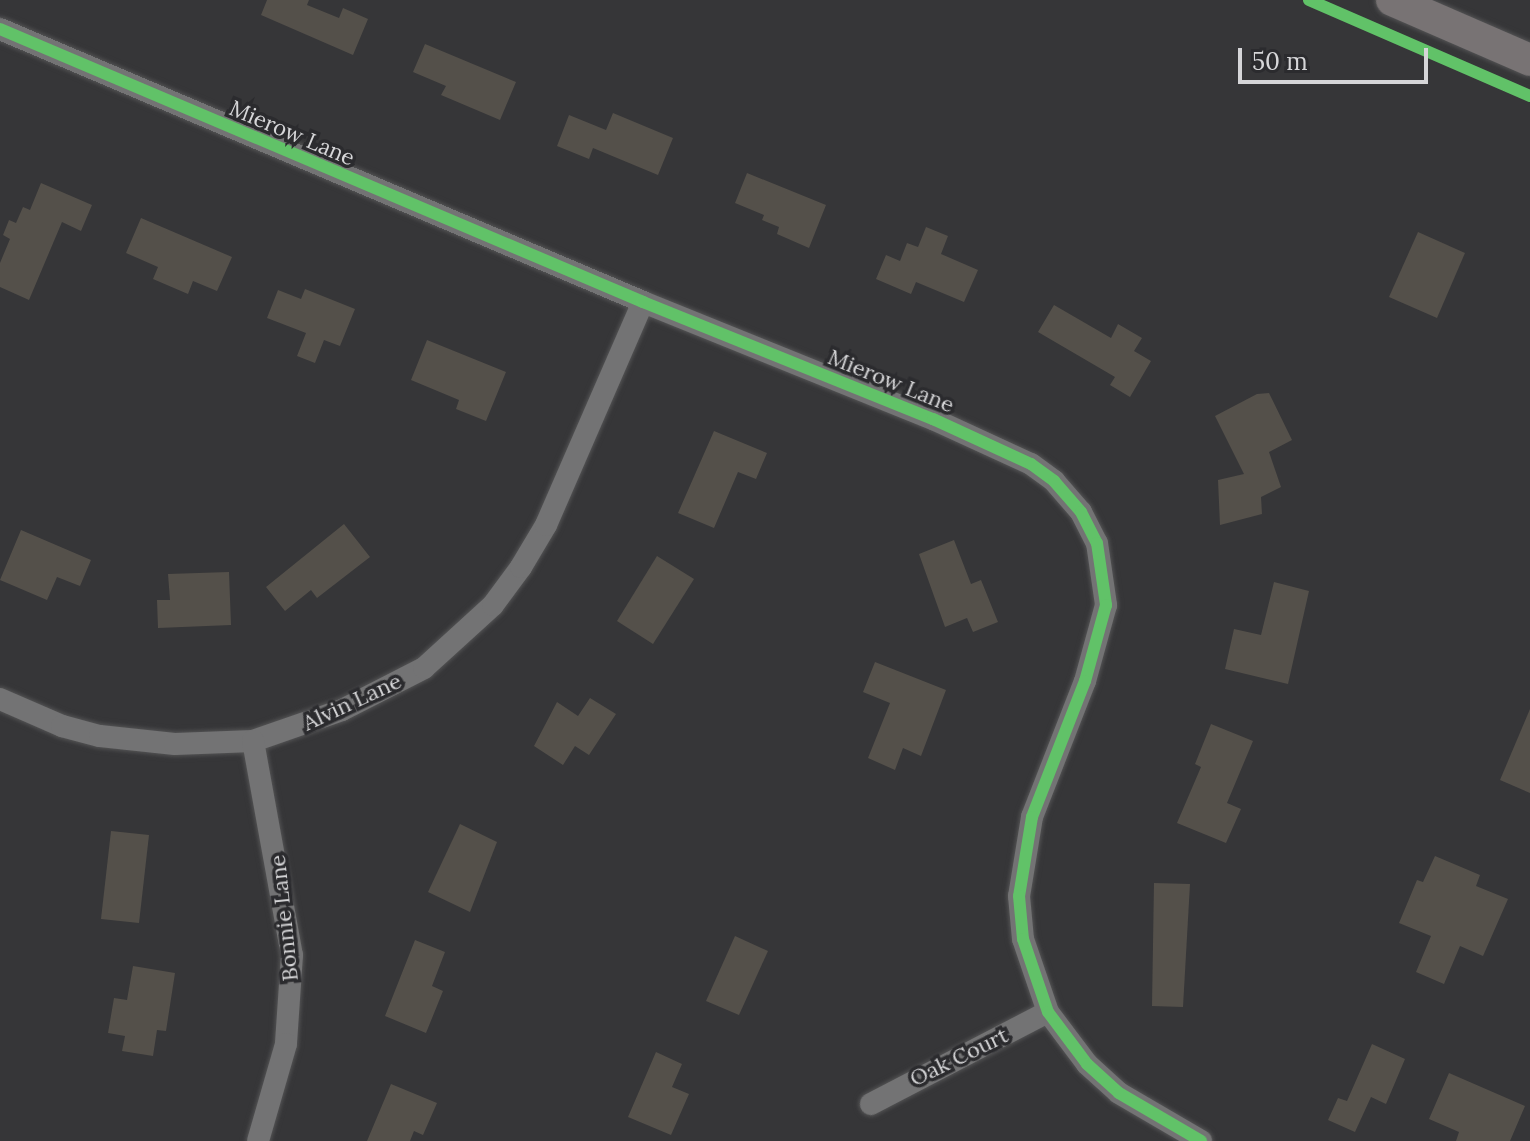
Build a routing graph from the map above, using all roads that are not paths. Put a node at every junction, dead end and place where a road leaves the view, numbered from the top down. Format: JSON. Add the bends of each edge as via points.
{"nodes":[{"id":1,"x":1392,"y":0,"type":"edge"},
{"id":2,"x":0,"y":29,"type":"edge"},
{"id":3,"x":1530,"y":60,"type":"edge"},
{"id":4,"x":643,"y":302,"type":"junction"},
{"id":5,"x":0,"y":699,"type":"edge"},
{"id":6,"x":253,"y":741,"type":"junction"},
{"id":7,"x":1048,"y":1012,"type":"junction"},
{"id":8,"x":871,"y":1104,"type":"dead end"},
{"id":9,"x":258,"y":1141,"type":"edge"},
{"id":10,"x":1201,"y":1141,"type":"edge"}],
"edges":[{"from":1,"to":3,"type":"main road"},
{"from":2,"to":4,"type":"street","name":"Mierow Lane"},
{"from":4,"to":6,"type":"street","name":"Alvin Lane","via":[[546,525],[493,605],[424,668],[385,691]]},
{"from":4,"to":7,"type":"street","name":"Mierow Lane","via":[[1031,464],[1081,512],[1097,543],[1106,605],[1085,681],[1032,817],[1019,896],[1023,939]]},
{"from":5,"to":6,"type":"street","name":"Alvin Lane","via":[[100,736],[175,744]]},
{"from":6,"to":9,"type":"street","name":"Bonnie Lane","via":[[292,955],[286,1044]]},
{"from":7,"to":8,"type":"street","name":"Oak Court"},
{"from":7,"to":10,"type":"street","name":"Mierow Lane","via":[[1087,1064],[1119,1093]]}]}
